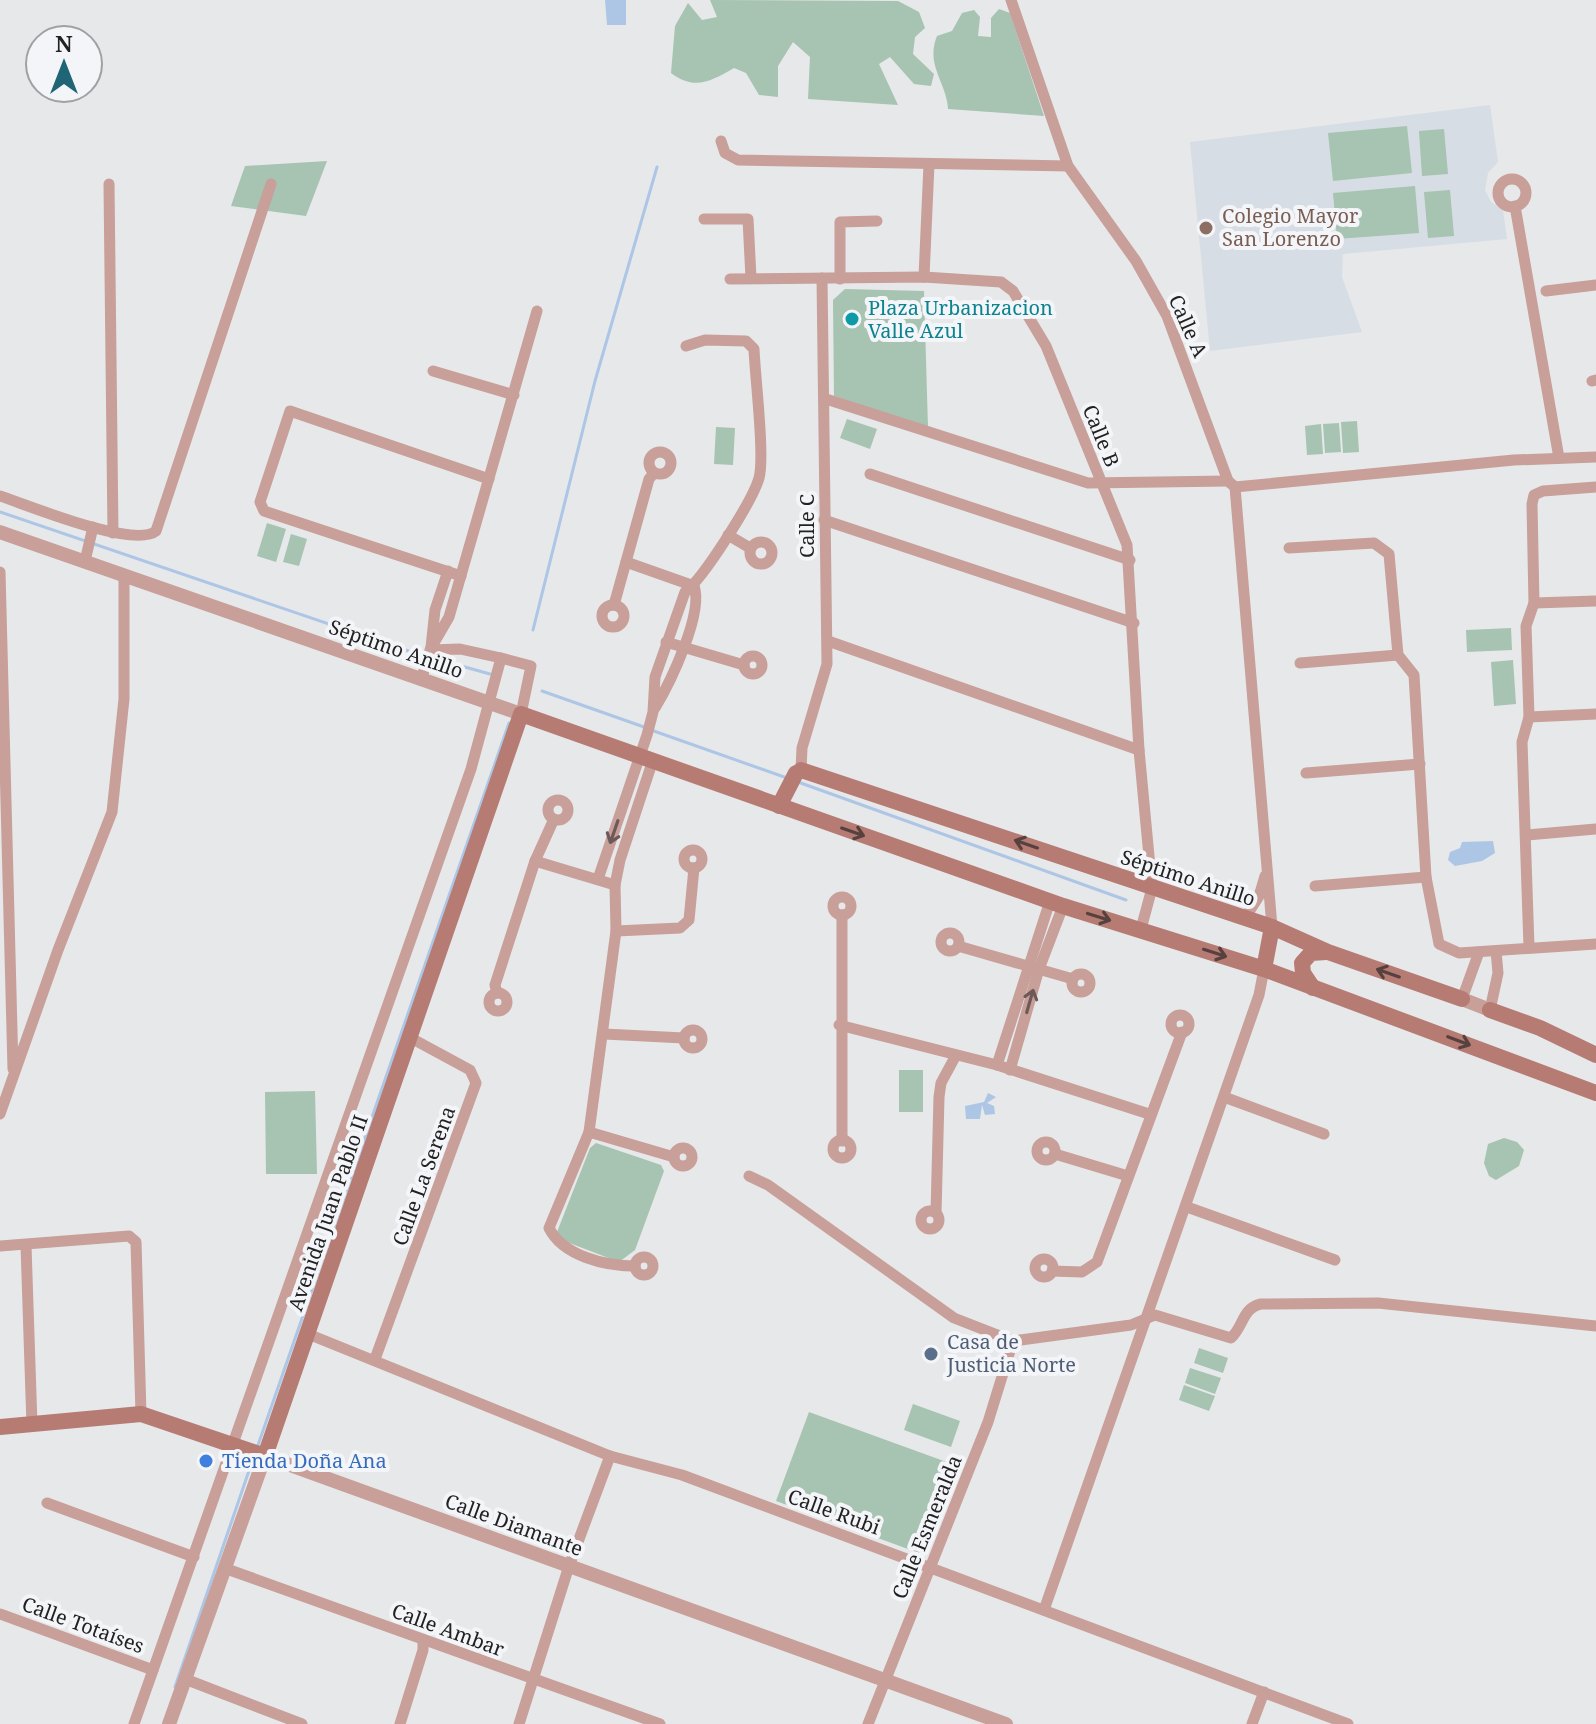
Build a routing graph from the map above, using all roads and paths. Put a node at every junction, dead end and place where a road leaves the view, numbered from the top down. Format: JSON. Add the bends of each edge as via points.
{"nodes":[{"id":1,"x":1011,"y":0,"type":"edge"},
{"id":2,"x":721,"y":141,"type":"dead end"},
{"id":3,"x":929,"y":164,"type":"junction"},
{"id":4,"x":1068,"y":166,"type":"junction"},
{"id":5,"x":109,"y":184,"type":"dead end"},
{"id":6,"x":271,"y":184,"type":"dead end"},
{"id":7,"x":1515,"y":206,"type":"dead end"},
{"id":8,"x":704,"y":219,"type":"dead end"},
{"id":9,"x":877,"y":221,"type":"dead end"},
{"id":10,"x":924,"y":277,"type":"junction"},
{"id":11,"x":751,"y":278,"type":"junction"},
{"id":12,"x":822,"y":278,"type":"junction"},
{"id":13,"x":730,"y":279,"type":"dead end"},
{"id":14,"x":840,"y":279,"type":"junction"},
{"id":15,"x":1596,"y":285,"type":"edge"},
{"id":16,"x":1546,"y":291,"type":"dead end"},
{"id":17,"x":537,"y":311,"type":"dead end"},
{"id":18,"x":686,"y":346,"type":"dead end"},
{"id":19,"x":433,"y":371,"type":"dead end"},
{"id":20,"x":514,"y":395,"type":"junction"},
{"id":21,"x":826,"y":399,"type":"junction"},
{"id":22,"x":1596,"y":457,"type":"edge"},
{"id":23,"x":1559,"y":458,"type":"junction"},
{"id":24,"x":654,"y":473,"type":"dead end"},
{"id":25,"x":870,"y":474,"type":"dead end"},
{"id":26,"x":489,"y":479,"type":"junction"},
{"id":27,"x":1100,"y":484,"type":"junction"},
{"id":28,"x":1231,"y":484,"type":"junction"},
{"id":29,"x":1596,"y":487,"type":"edge"},
{"id":30,"x":0,"y":496,"type":"edge"},
{"id":31,"x":824,"y":520,"type":"junction"},
{"id":32,"x":93,"y":527,"type":"junction"},
{"id":33,"x":0,"y":532,"type":"edge"},
{"id":34,"x":113,"y":533,"type":"junction"},
{"id":35,"x":728,"y":535,"type":"junction"},
{"id":36,"x":750,"y":548,"type":"dead end"},
{"id":37,"x":1289,"y":548,"type":"dead end"},
{"id":38,"x":88,"y":550,"type":"junction"},
{"id":39,"x":1130,"y":560,"type":"junction"},
{"id":40,"x":626,"y":562,"type":"junction"},
{"id":41,"x":448,"y":571,"type":"junction"},
{"id":42,"x":0,"y":572,"type":"edge"},
{"id":43,"x":124,"y":575,"type":"junction"},
{"id":44,"x":461,"y":576,"type":"junction"},
{"id":45,"x":694,"y":586,"type":"junction"},
{"id":46,"x":1596,"y":601,"type":"edge"},
{"id":47,"x":1534,"y":603,"type":"junction"},
{"id":48,"x":614,"y":605,"type":"dead end"},
{"id":49,"x":1134,"y":623,"type":"junction"},
{"id":50,"x":828,"y":641,"type":"junction"},
{"id":51,"x":666,"y":642,"type":"junction"},
{"id":52,"x":683,"y":647,"type":"junction"},
{"id":53,"x":430,"y":649,"type":"junction"},
{"id":54,"x":1398,"y":655,"type":"junction"},
{"id":55,"x":501,"y":658,"type":"junction"},
{"id":56,"x":1300,"y":663,"type":"dead end"},
{"id":57,"x":744,"y":665,"type":"dead end"},
{"id":58,"x":421,"y":680,"type":"junction"},
{"id":59,"x":490,"y":703,"type":"junction"},
{"id":60,"x":521,"y":714,"type":"junction"},
{"id":61,"x":1596,"y":714,"type":"edge"},
{"id":62,"x":652,"y":715,"type":"junction"},
{"id":63,"x":1529,"y":717,"type":"junction"},
{"id":64,"x":1139,"y":750,"type":"junction"},
{"id":65,"x":645,"y":760,"type":"junction"},
{"id":66,"x":1420,"y":764,"type":"junction"},
{"id":67,"x":1306,"y":773,"type":"dead end"},
{"id":68,"x":795,"y":776,"type":"junction"},
{"id":69,"x":779,"y":806,"type":"junction"},
{"id":70,"x":554,"y":819,"type":"dead end"},
{"id":71,"x":1596,"y":829,"type":"edge"},
{"id":72,"x":1527,"y":835,"type":"junction"},
{"id":73,"x":535,"y":861,"type":"junction"},
{"id":74,"x":694,"y":868,"type":"dead end"},
{"id":75,"x":1265,"y":876,"type":"junction"},
{"id":76,"x":1426,"y":877,"type":"junction"},
{"id":77,"x":598,"y":879,"type":"junction"},
{"id":78,"x":3,"y":880,"type":"edge"},
{"id":79,"x":615,"y":885,"type":"junction"},
{"id":80,"x":1315,"y":886,"type":"dead end"},
{"id":81,"x":1152,"y":888,"type":"junction"},
{"id":82,"x":1056,"y":903,"type":"junction"},
{"id":83,"x":842,"y":915,"type":"dead end"},
{"id":84,"x":1245,"y":918,"type":"junction"},
{"id":85,"x":1272,"y":927,"type":"junction"},
{"id":86,"x":1141,"y":929,"type":"junction"},
{"id":87,"x":616,"y":931,"type":"junction"},
{"id":88,"x":1596,"y":944,"type":"edge"},
{"id":89,"x":958,"y":946,"type":"dead end"},
{"id":90,"x":1529,"y":947,"type":"junction"},
{"id":91,"x":1496,"y":951,"type":"junction"},
{"id":92,"x":1328,"y":952,"type":"junction"},
{"id":93,"x":1479,"y":952,"type":"junction"},
{"id":94,"x":1027,"y":966,"type":"junction"},
{"id":95,"x":1039,"y":969,"type":"junction"},
{"id":96,"x":1264,"y":969,"type":"junction"},
{"id":97,"x":1073,"y":979,"type":"dead end"},
{"id":98,"x":1313,"y":988,"type":"junction"},
{"id":99,"x":497,"y":993,"type":"dead end"},
{"id":100,"x":1462,"y":999,"type":"junction"},
{"id":101,"x":1490,"y":1010,"type":"junction"},
{"id":102,"x":839,"y":1025,"type":"junction"},
{"id":103,"x":1182,"y":1032,"type":"dead end"},
{"id":104,"x":604,"y":1034,"type":"junction"},
{"id":105,"x":409,"y":1037,"type":"junction"},
{"id":106,"x":684,"y":1038,"type":"dead end"},
{"id":107,"x":1596,"y":1055,"type":"edge"},
{"id":108,"x":955,"y":1057,"type":"junction"},
{"id":109,"x":997,"y":1065,"type":"junction"},
{"id":110,"x":1010,"y":1070,"type":"junction"},
{"id":111,"x":13,"y":1078,"type":"junction"},
{"id":112,"x":1596,"y":1092,"type":"edge"},
{"id":113,"x":1224,"y":1097,"type":"junction"},
{"id":114,"x":0,"y":1114,"type":"edge"},
{"id":115,"x":1149,"y":1114,"type":"junction"},
{"id":116,"x":589,"y":1132,"type":"junction"},
{"id":117,"x":1324,"y":1134,"type":"dead end"},
{"id":118,"x":842,"y":1141,"type":"dead end"},
{"id":119,"x":1055,"y":1154,"type":"dead end"},
{"id":120,"x":674,"y":1157,"type":"dead end"},
{"id":121,"x":749,"y":1176,"type":"dead end"},
{"id":122,"x":1128,"y":1176,"type":"junction"},
{"id":123,"x":1187,"y":1207,"type":"junction"},
{"id":124,"x":936,"y":1213,"type":"dead end"},
{"id":125,"x":0,"y":1246,"type":"edge"},
{"id":126,"x":26,"y":1246,"type":"junction"},
{"id":127,"x":1335,"y":1260,"type":"dead end"},
{"id":128,"x":635,"y":1266,"type":"dead end"},
{"id":129,"x":1052,"y":1271,"type":"dead end"},
{"id":130,"x":1146,"y":1322,"type":"junction"},
{"id":131,"x":1596,"y":1326,"type":"edge"},
{"id":132,"x":308,"y":1334,"type":"junction"},
{"id":133,"x":1013,"y":1341,"type":"junction"},
{"id":134,"x":375,"y":1359,"type":"junction"},
{"id":135,"x":141,"y":1414,"type":"junction"},
{"id":136,"x":32,"y":1425,"type":"junction"},
{"id":137,"x":0,"y":1427,"type":"edge"},
{"id":138,"x":251,"y":1451,"type":"junction"},
{"id":139,"x":610,"y":1456,"type":"junction"},
{"id":140,"x":47,"y":1503,"type":"dead end"},
{"id":141,"x":194,"y":1557,"type":"junction"},
{"id":142,"x":569,"y":1566,"type":"junction"},
{"id":143,"x":931,"y":1567,"type":"junction"},
{"id":144,"x":224,"y":1568,"type":"junction"},
{"id":145,"x":1044,"y":1610,"type":"junction"},
{"id":146,"x":0,"y":1614,"type":"edge"},
{"id":147,"x":423,"y":1640,"type":"junction"},
{"id":148,"x":153,"y":1670,"type":"junction"},
{"id":149,"x":185,"y":1679,"type":"junction"},
{"id":150,"x":534,"y":1679,"type":"junction"},
{"id":151,"x":885,"y":1679,"type":"junction"},
{"id":152,"x":1264,"y":1692,"type":"junction"},
{"id":153,"x":134,"y":1724,"type":"edge"},
{"id":154,"x":169,"y":1724,"type":"edge"},
{"id":155,"x":302,"y":1724,"type":"edge"},
{"id":156,"x":400,"y":1724,"type":"edge"},
{"id":157,"x":519,"y":1724,"type":"edge"},
{"id":158,"x":660,"y":1724,"type":"edge"},
{"id":159,"x":868,"y":1724,"type":"edge"},
{"id":160,"x":1006,"y":1724,"type":"edge"},
{"id":161,"x":1252,"y":1724,"type":"edge"},
{"id":162,"x":1348,"y":1724,"type":"edge"}],
"edges":[{"from":1,"to":4,"type":"street","name":"Calle A"},
{"from":2,"to":3,"type":"street","via":[[732,159]]},
{"from":3,"to":4,"type":"street"},
{"from":3,"to":10,"type":"street"},
{"from":4,"to":28,"type":"street","name":"Calle A","via":[[1136,261],[1167,316]]},
{"from":5,"to":34,"type":"street"},
{"from":6,"to":34,"type":"street","via":[[156,531],[140,538]]},
{"from":7,"to":23,"type":"street"},
{"from":8,"to":11,"type":"street","via":[[748,219]]},
{"from":9,"to":14,"type":"street","via":[[840,222]]},
{"from":10,"to":14,"type":"street","name":"Calle B"},
{"from":10,"to":27,"type":"street","name":"Calle B","via":[[1001,282],[1013,291],[1046,346]]},
{"from":11,"to":12,"type":"street","name":"Calle B"},
{"from":11,"to":13,"type":"street","name":"Calle B"},
{"from":12,"to":14,"type":"street","name":"Calle B"},
{"from":12,"to":21,"type":"street","name":"Calle C"},
{"from":15,"to":16,"type":"street"},
{"from":17,"to":20,"type":"street"},
{"from":18,"to":35,"type":"street","via":[[705,340],[746,341],[754,349],[759,479]]},
{"from":19,"to":20,"type":"street"},
{"from":20,"to":26,"type":"street"},
{"from":21,"to":27,"type":"street"},
{"from":21,"to":31,"type":"street","name":"Calle C"},
{"from":22,"to":23,"type":"street"},
{"from":23,"to":28,"type":"street"},
{"from":24,"to":40,"type":"street"},
{"from":25,"to":39,"type":"street"},
{"from":26,"to":41,"type":"street","via":[[294,411],[287,414],[262,509]]},
{"from":26,"to":44,"type":"street"},
{"from":27,"to":28,"type":"street"},
{"from":27,"to":39,"type":"street","name":"Calle B"},
{"from":28,"to":75,"type":"street","name":"Calle A"},
{"from":29,"to":47,"type":"street","via":[[1534,495]]},
{"from":30,"to":32,"type":"street"},
{"from":31,"to":49,"type":"street"},
{"from":31,"to":50,"type":"street","name":"Calle C"},
{"from":32,"to":34,"type":"street"},
{"from":32,"to":38,"type":"street"},
{"from":33,"to":38,"type":"street","name":"Séptimo Anillo"},
{"from":35,"to":36,"type":"street"},
{"from":35,"to":45,"type":"street"},
{"from":37,"to":54,"type":"street","via":[[1374,543],[1386,549]]},
{"from":38,"to":43,"type":"street","name":"Séptimo Anillo"},
{"from":39,"to":49,"type":"street","name":"Calle B"},
{"from":40,"to":45,"type":"street"},
{"from":40,"to":48,"type":"street"},
{"from":41,"to":44,"type":"street"},
{"from":41,"to":53,"type":"street"},
{"from":42,"to":78,"type":"street"},
{"from":43,"to":58,"type":"street","name":"Séptimo Anillo"},
{"from":43,"to":111,"type":"street","via":[[124,699],[112,812]]},
{"from":44,"to":53,"type":"street","via":[[446,626]]},
{"from":45,"to":51,"type":"street","via":[[685,592]]},
{"from":45,"to":52,"type":"street","via":[[697,596]]},
{"from":46,"to":47,"type":"street"},
{"from":47,"to":63,"type":"street","via":[[1526,626]]},
{"from":49,"to":64,"type":"street","name":"Calle B"},
{"from":50,"to":64,"type":"street"},
{"from":50,"to":68,"type":"street","name":"Calle C","via":[[826,677]]},
{"from":51,"to":52,"type":"street"},
{"from":51,"to":62,"type":"street","via":[[655,677]]},
{"from":52,"to":57,"type":"street"},
{"from":52,"to":62,"type":"street"},
{"from":53,"to":55,"type":"street"},
{"from":53,"to":58,"type":"street"},
{"from":54,"to":56,"type":"street"},
{"from":54,"to":66,"type":"street","via":[[1414,675]]},
{"from":55,"to":59,"type":"street"},
{"from":55,"to":60,"type":"street","via":[[531,666]]},
{"from":58,"to":59,"type":"street","name":"Séptimo Anillo"},
{"from":59,"to":60,"type":"street","name":"Séptimo Anillo"},
{"from":59,"to":138,"type":"street","via":[[291,1271]]},
{"from":60,"to":65,"type":"main road","name":"Séptimo Anillo"},
{"from":60,"to":105,"type":"main road","name":"Avenida Juan Pablo II"},
{"from":61,"to":63,"type":"street"},
{"from":62,"to":65,"type":"street"},
{"from":63,"to":72,"type":"street","via":[[1522,742]]},
{"from":64,"to":81,"type":"street","name":"Calle B"},
{"from":65,"to":69,"type":"main road","name":"Séptimo Anillo"},
{"from":65,"to":77,"type":"street","one_way":true},
{"from":65,"to":79,"type":"street"},
{"from":66,"to":67,"type":"street"},
{"from":66,"to":76,"type":"street"},
{"from":68,"to":69,"type":"main road"},
{"from":81,"to":68,"type":"main road","name":"Séptimo Anillo","one_way":true},
{"from":69,"to":82,"type":"main road","name":"Séptimo Anillo","one_way":true},
{"from":70,"to":73,"type":"street"},
{"from":71,"to":72,"type":"street"},
{"from":72,"to":90,"type":"street"},
{"from":73,"to":77,"type":"street"},
{"from":73,"to":99,"type":"street","via":[[495,985]]},
{"from":74,"to":87,"type":"street","via":[[685,925]]},
{"from":75,"to":84,"type":"street"},
{"from":75,"to":85,"type":"street","name":"Calle A"},
{"from":76,"to":80,"type":"street"},
{"from":76,"to":93,"type":"street","via":[[1439,944],[1451,952]]},
{"from":77,"to":79,"type":"street"},
{"from":78,"to":111,"type":"street"},
{"from":79,"to":87,"type":"street"},
{"from":81,"to":84,"type":"main road","name":"Séptimo Anillo"},
{"from":81,"to":86,"type":"street"},
{"from":82,"to":86,"type":"main road","name":"Séptimo Anillo","one_way":true},
{"from":82,"to":94,"type":"street"},
{"from":82,"to":95,"type":"street"},
{"from":83,"to":102,"type":"street"},
{"from":84,"to":85,"type":"main road","name":"Séptimo Anillo"},
{"from":85,"to":92,"type":"main road","name":"Séptimo Anillo"},
{"from":85,"to":96,"type":"main road"},
{"from":86,"to":96,"type":"main road","name":"Séptimo Anillo","one_way":true},
{"from":87,"to":104,"type":"street"},
{"from":88,"to":90,"type":"street"},
{"from":89,"to":94,"type":"street"},
{"from":90,"to":91,"type":"street"},
{"from":91,"to":93,"type":"street"},
{"from":91,"to":101,"type":"street","via":[[1498,973]]},
{"from":92,"to":98,"type":"main road","via":[[1304,959],[1303,973]]},
{"from":100,"to":92,"type":"main road","name":"Séptimo Anillo","one_way":true},
{"from":93,"to":100,"type":"street"},
{"from":94,"to":95,"type":"street"},
{"from":94,"to":109,"type":"street"},
{"from":95,"to":97,"type":"street"},
{"from":110,"to":95,"type":"street","one_way":true},
{"from":96,"to":98,"type":"main road","name":"Séptimo Anillo"},
{"from":96,"to":113,"type":"street"},
{"from":98,"to":112,"type":"main road","name":"Séptimo Anillo","one_way":true},
{"from":100,"to":101,"type":"street","name":"Séptimo Anillo"},
{"from":101,"to":107,"type":"main road","name":"Séptimo Anillo"},
{"from":102,"to":108,"type":"street"},
{"from":102,"to":118,"type":"street"},
{"from":103,"to":115,"type":"street"},
{"from":104,"to":106,"type":"street"},
{"from":104,"to":116,"type":"street"},
{"from":105,"to":132,"type":"main road","name":"Avenida Juan Pablo II"},
{"from":105,"to":134,"type":"street","name":"Calle La Serena","via":[[470,1070],[476,1083]]},
{"from":108,"to":109,"type":"street"},
{"from":108,"to":124,"type":"street","via":[[939,1097]]},
{"from":109,"to":110,"type":"street"},
{"from":110,"to":115,"type":"street"},
{"from":111,"to":114,"type":"street"},
{"from":113,"to":117,"type":"street"},
{"from":113,"to":123,"type":"street"},
{"from":115,"to":122,"type":"street"},
{"from":116,"to":120,"type":"street"},
{"from":116,"to":128,"type":"street","via":[[549,1228],[565,1248],[607,1264]]},
{"from":119,"to":122,"type":"street"},
{"from":121,"to":133,"type":"street","via":[[954,1318]]},
{"from":122,"to":129,"type":"street","via":[[1097,1262],[1082,1272]]},
{"from":123,"to":127,"type":"street"},
{"from":123,"to":130,"type":"street"},
{"from":125,"to":126,"type":"street"},
{"from":126,"to":135,"type":"street","via":[[129,1236],[136,1242]]},
{"from":126,"to":136,"type":"street"},
{"from":130,"to":131,"type":"street","via":[[1155,1315],[1231,1338],[1252,1306],[1378,1303]]},
{"from":130,"to":133,"type":"street"},
{"from":130,"to":145,"type":"street"},
{"from":132,"to":134,"type":"street","name":"Calle Rubi"},
{"from":132,"to":138,"type":"main road","name":"Avenida Juan Pablo II"},
{"from":133,"to":143,"type":"street","name":"Calle Esmeralda","via":[[988,1422]]},
{"from":134,"to":139,"type":"street","name":"Calle Rubi"},
{"from":135,"to":136,"type":"main road","name":"Calle Diamante"},
{"from":135,"to":138,"type":"main road","name":"Calle Diamante"},
{"from":136,"to":137,"type":"main road","name":"Calle Diamante"},
{"from":138,"to":141,"type":"street"},
{"from":138,"to":142,"type":"street","name":"Calle Diamante"},
{"from":138,"to":144,"type":"street","name":"Avenida Juan Pablo II"},
{"from":139,"to":142,"type":"street"},
{"from":139,"to":143,"type":"street","name":"Calle Rubi","via":[[682,1475]]},
{"from":140,"to":141,"type":"street"},
{"from":141,"to":148,"type":"street"},
{"from":142,"to":150,"type":"street"},
{"from":142,"to":151,"type":"street","name":"Calle Diamante"},
{"from":143,"to":145,"type":"street","name":"Calle Rubi"},
{"from":143,"to":151,"type":"street","name":"Calle Esmeralda"},
{"from":144,"to":147,"type":"street","name":"Calle Ambar"},
{"from":144,"to":149,"type":"street","name":"Avenida Juan Pablo II"},
{"from":145,"to":152,"type":"street","name":"Calle Rubi"},
{"from":146,"to":148,"type":"street","name":"Calle Totaíses"},
{"from":147,"to":150,"type":"street","name":"Calle Ambar"},
{"from":147,"to":156,"type":"street"},
{"from":148,"to":153,"type":"street"},
{"from":149,"to":154,"type":"street","name":"Avenida Juan Pablo II"},
{"from":149,"to":155,"type":"street"},
{"from":150,"to":157,"type":"street"},
{"from":150,"to":158,"type":"street","name":"Calle Ambar"},
{"from":151,"to":159,"type":"street","name":"Calle Esmeralda"},
{"from":151,"to":160,"type":"street","name":"Calle Diamante"},
{"from":152,"to":161,"type":"street"},
{"from":152,"to":162,"type":"street","name":"Calle Rubi"}]}
